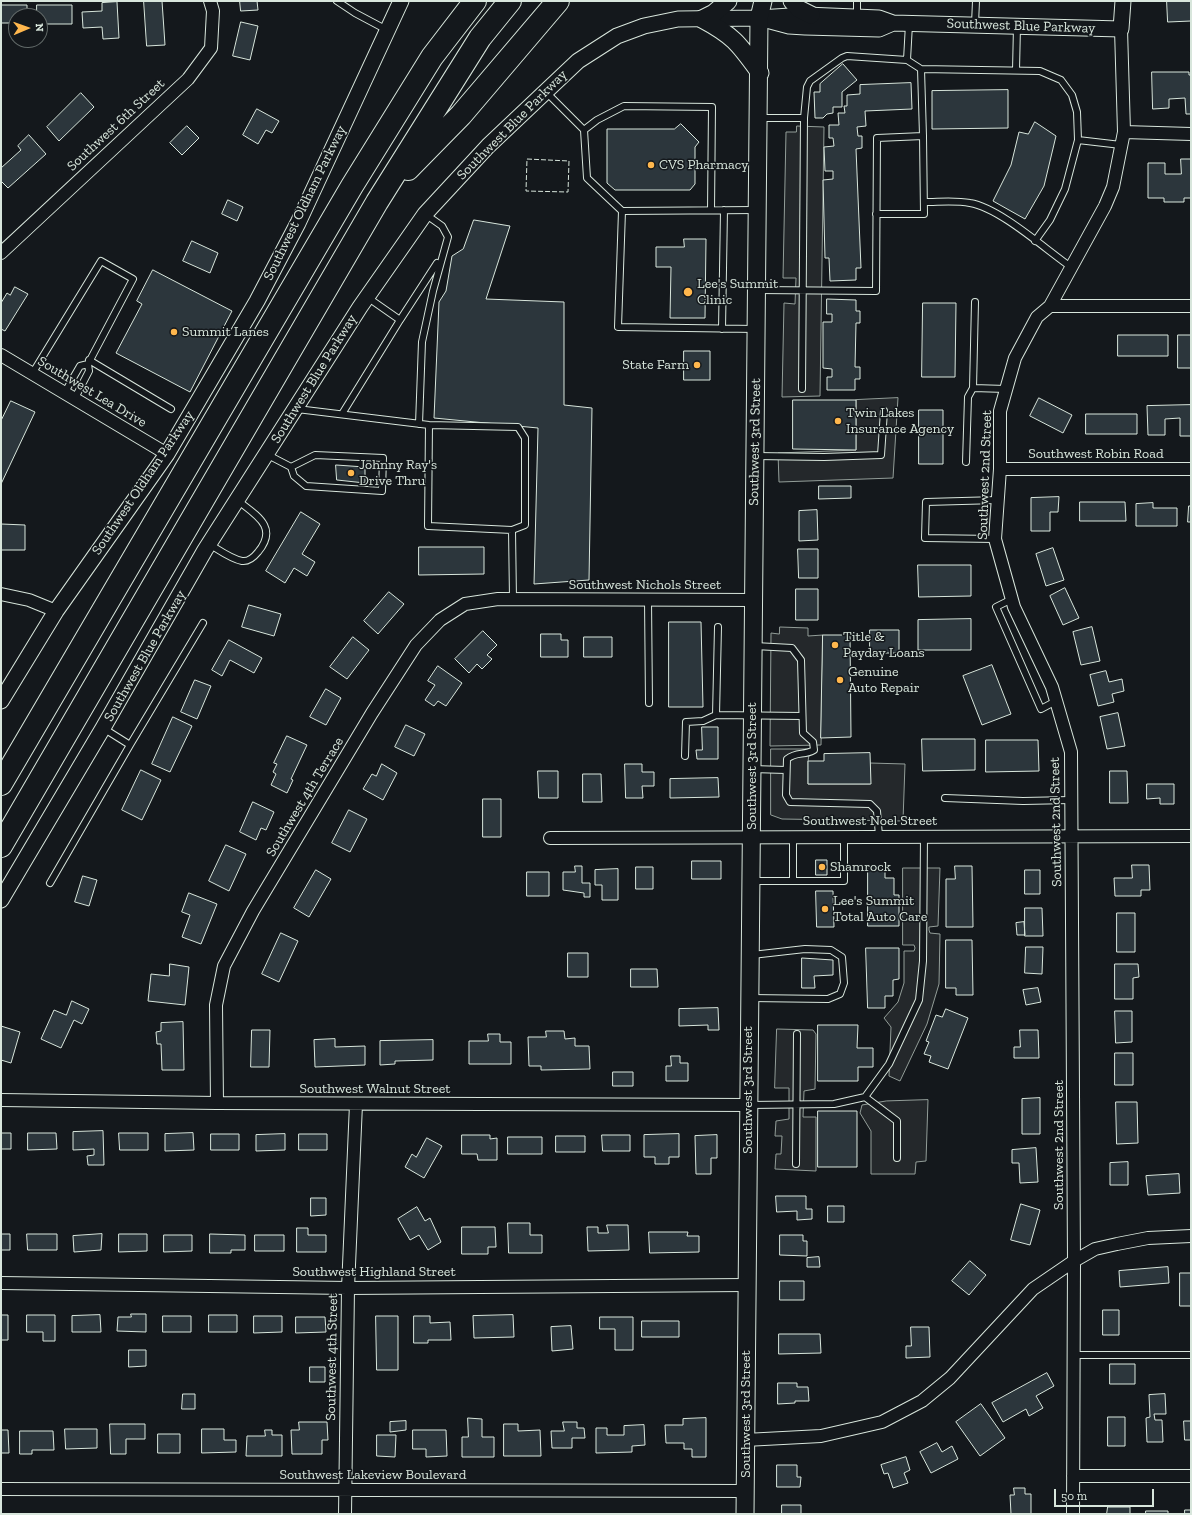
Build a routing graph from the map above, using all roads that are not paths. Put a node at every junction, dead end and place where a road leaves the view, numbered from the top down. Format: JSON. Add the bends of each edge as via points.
{"nodes":[{"id":1,"x":210,"y":1,"type":"edge"},
{"id":2,"x":337,"y":1,"type":"edge"},
{"id":3,"x":401,"y":1,"type":"edge"},
{"id":4,"x":457,"y":1,"type":"edge"},
{"id":5,"x":474,"y":1,"type":"edge"},
{"id":6,"x":510,"y":1,"type":"edge"},
{"id":7,"x":558,"y":1,"type":"edge"},
{"id":8,"x":728,"y":1,"type":"edge"},
{"id":9,"x":751,"y":1,"type":"edge"},
{"id":10,"x":763,"y":1,"type":"edge"},
{"id":11,"x":792,"y":1,"type":"edge"},
{"id":12,"x":858,"y":1,"type":"edge"},
{"id":13,"x":976,"y":1,"type":"edge"},
{"id":14,"x":1123,"y":1,"type":"edge"},
{"id":15,"x":811,"y":15,"type":"junction"},
{"id":16,"x":857,"y":16,"type":"junction"},
{"id":17,"x":759,"y":18,"type":"junction"},
{"id":18,"x":702,"y":19,"type":"junction"},
{"id":19,"x":909,"y":22,"type":"junction"},
{"id":20,"x":893,"y":23,"type":"junction"},
{"id":21,"x":976,"y":24,"type":"junction"},
{"id":22,"x":1017,"y":26,"type":"junction"},
{"id":23,"x":1121,"y":29,"type":"junction"},
{"id":24,"x":387,"y":30,"type":"junction"},
{"id":25,"x":432,"y":57,"type":"junction"},
{"id":26,"x":907,"y":60,"type":"junction"},
{"id":27,"x":921,"y":69,"type":"junction"},
{"id":28,"x":1016,"y":70,"type":"junction"},
{"id":29,"x":760,"y":73,"type":"junction"},
{"id":30,"x":545,"y":91,"type":"junction"},
{"id":31,"x":759,"y":118,"type":"junction"},
{"id":32,"x":804,"y":118,"type":"junction"},
{"id":33,"x":584,"y":130,"type":"junction"},
{"id":34,"x":1124,"y":132,"type":"junction"},
{"id":35,"x":1191,"y":134,"type":"edge"},
{"id":36,"x":923,"y":136,"type":"junction"},
{"id":37,"x":1078,"y":140,"type":"junction"},
{"id":38,"x":1121,"y":145,"type":"junction"},
{"id":39,"x":377,"y":202,"type":"junction"},
{"id":40,"x":924,"y":202,"type":"junction"},
{"id":41,"x":711,"y":210,"type":"junction"},
{"id":42,"x":724,"y":210,"type":"junction"},
{"id":43,"x":758,"y":210,"type":"junction"},
{"id":44,"x":622,"y":211,"type":"junction"},
{"id":45,"x":426,"y":214,"type":"junction"},
{"id":46,"x":876,"y":214,"type":"junction"},
{"id":47,"x":448,"y":237,"type":"junction"},
{"id":48,"x":1035,"y":241,"type":"junction"},
{"id":49,"x":1,"y":253,"type":"edge"},
{"id":50,"x":1071,"y":267,"type":"junction"},
{"id":51,"x":757,"y":290,"type":"junction"},
{"id":52,"x":804,"y":290,"type":"junction"},
{"id":53,"x":367,"y":297,"type":"junction"},
{"id":54,"x":975,"y":302,"type":"dead end"},
{"id":55,"x":1050,"y":306,"type":"junction"},
{"id":56,"x":1191,"y":306,"type":"edge"},
{"id":57,"x":400,"y":320,"type":"junction"},
{"id":58,"x":722,"y":329,"type":"junction"},
{"id":59,"x":756,"y":329,"type":"junction"},
{"id":60,"x":1,"y":355,"type":"edge"},
{"id":61,"x":88,"y":362,"type":"junction"},
{"id":62,"x":32,"y":374,"type":"junction"},
{"id":63,"x":973,"y":388,"type":"junction"},
{"id":64,"x":802,"y":389,"type":"dead end"},
{"id":65,"x":1006,"y":389,"type":"junction"},
{"id":66,"x":70,"y":395,"type":"junction"},
{"id":67,"x":171,"y":409,"type":"dead end"},
{"id":68,"x":295,"y":409,"type":"junction"},
{"id":69,"x":884,"y":411,"type":"dead end"},
{"id":70,"x":342,"y":414,"type":"junction"},
{"id":71,"x":419,"y":424,"type":"junction"},
{"id":72,"x":429,"y":425,"type":"junction"},
{"id":73,"x":167,"y":454,"type":"junction"},
{"id":74,"x":266,"y":454,"type":"junction"},
{"id":75,"x":754,"y":456,"type":"junction"},
{"id":76,"x":966,"y":462,"type":"dead end"},
{"id":77,"x":291,"y":467,"type":"junction"},
{"id":78,"x":1000,"y":469,"type":"junction"},
{"id":79,"x":1191,"y":469,"type":"edge"},
{"id":80,"x":237,"y":500,"type":"junction"},
{"id":81,"x":998,"y":500,"type":"junction"},
{"id":82,"x":512,"y":530,"type":"junction"},
{"id":83,"x":995,"y":539,"type":"junction"},
{"id":84,"x":209,"y":544,"type":"junction"},
{"id":85,"x":1,"y":594,"type":"edge"},
{"id":86,"x":513,"y":599,"type":"junction"},
{"id":87,"x":1012,"y":599,"type":"junction"},
{"id":88,"x":537,"y":600,"type":"joint"},
{"id":89,"x":648,"y":600,"type":"junction"},
{"id":90,"x":753,"y":600,"type":"junction"},
{"id":91,"x":56,"y":611,"type":"junction"},
{"id":92,"x":203,"y":623,"type":"dead end"},
{"id":93,"x":718,"y":627,"type":"dead end"},
{"id":94,"x":752,"y":646,"type":"junction"},
{"id":95,"x":1,"y":701,"type":"edge"},
{"id":96,"x":1056,"y":701,"type":"junction"},
{"id":97,"x":649,"y":703,"type":"dead end"},
{"id":98,"x":752,"y":714,"type":"junction"},
{"id":99,"x":716,"y":715,"type":"junction"},
{"id":100,"x":802,"y":716,"type":"junction"},
{"id":101,"x":103,"y":728,"type":"junction"},
{"id":102,"x":130,"y":745,"type":"junction"},
{"id":103,"x":685,"y":756,"type":"dead end"},
{"id":104,"x":752,"y":769,"type":"junction"},
{"id":105,"x":786,"y":770,"type":"junction"},
{"id":106,"x":1,"y":784,"type":"edge"},
{"id":107,"x":945,"y":798,"type":"dead end"},
{"id":108,"x":1071,"y":800,"type":"junction"},
{"id":109,"x":752,"y":836,"type":"junction"},
{"id":110,"x":793,"y":836,"type":"junction"},
{"id":111,"x":844,"y":836,"type":"junction"},
{"id":112,"x":879,"y":836,"type":"junction"},
{"id":113,"x":924,"y":836,"type":"junction"},
{"id":114,"x":1072,"y":836,"type":"junction"},
{"id":115,"x":1191,"y":836,"type":"edge"},
{"id":116,"x":550,"y":838,"type":"dead end"},
{"id":117,"x":1,"y":846,"type":"edge"},
{"id":118,"x":751,"y":881,"type":"junction"},
{"id":119,"x":793,"y":881,"type":"junction"},
{"id":120,"x":50,"y":883,"type":"dead end"},
{"id":121,"x":1,"y":900,"type":"edge"},
{"id":122,"x":750,"y":955,"type":"junction"},
{"id":123,"x":749,"y":998,"type":"junction"},
{"id":124,"x":798,"y":1034,"type":"dead end"},
{"id":125,"x":865,"y":1097,"type":"junction"},
{"id":126,"x":1,"y":1100,"type":"edge"},
{"id":127,"x":217,"y":1103,"type":"junction"},
{"id":128,"x":356,"y":1104,"type":"junction"},
{"id":129,"x":748,"y":1105,"type":"junction"},
{"id":130,"x":796,"y":1105,"type":"junction"},
{"id":131,"x":897,"y":1158,"type":"dead end"},
{"id":132,"x":796,"y":1164,"type":"dead end"},
{"id":133,"x":1191,"y":1236,"type":"edge"},
{"id":134,"x":1074,"y":1261,"type":"junction"},
{"id":135,"x":1,"y":1283,"type":"edge"},
{"id":136,"x":746,"y":1285,"type":"junction"},
{"id":137,"x":348,"y":1288,"type":"junction"},
{"id":138,"x":1191,"y":1355,"type":"edge"},
{"id":139,"x":1074,"y":1356,"type":"junction"},
{"id":140,"x":746,"y":1440,"type":"junction"},
{"id":141,"x":1073,"y":1476,"type":"junction"},
{"id":142,"x":1191,"y":1476,"type":"edge"},
{"id":143,"x":1,"y":1489,"type":"edge"},
{"id":144,"x":345,"y":1490,"type":"junction"},
{"id":145,"x":745,"y":1491,"type":"junction"},
{"id":146,"x":345,"y":1514,"type":"edge"},
{"id":147,"x":745,"y":1514,"type":"edge"},
{"id":148,"x":1073,"y":1514,"type":"edge"}],
"edges":[{"from":1,"to":49,"type":"street","name":"Southwest 6th Street","via":[[213,11],[211,48],[188,79]]},
{"from":2,"to":24,"type":"lane","via":[[355,14]]},
{"from":3,"to":24,"type":"street","name":"Southwest Oldham Parkway"},
{"from":4,"to":25,"type":"highway"},
{"from":5,"to":25,"type":"highway"},
{"from":6,"to":39,"type":"highway","via":[[480,38]]},
{"from":7,"to":39,"type":"highway","via":[[461,115]]},
{"from":8,"to":18,"type":"main road"},
{"from":9,"to":17,"type":"main road","name":"Southwest 3rd Street"},
{"from":10,"to":17,"type":"main road","name":"Southwest 3rd Street"},
{"from":11,"to":15,"type":"main road","via":[[799,9]]},
{"from":12,"to":16,"type":"lane"},
{"from":13,"to":21,"type":"lane"},
{"from":14,"to":23,"type":"street"},
{"from":15,"to":16,"type":"street","name":"Southwest Blue Parkway"},
{"from":15,"to":17,"type":"street","name":"Southwest Blue Parkway"},
{"from":16,"to":20,"type":"street","name":"Southwest Blue Parkway","via":[[880,18]]},
{"from":17,"to":18,"type":"street","name":"Southwest Blue Parkway"},
{"from":17,"to":20,"type":"street","name":"Southwest Blue Parkway","via":[[789,26],[805,27],[879,28]]},
{"from":17,"to":29,"type":"main road","name":"Southwest 3rd Street"},
{"from":18,"to":29,"type":"main road","via":[[725,31],[740,44]]},
{"from":18,"to":30,"type":"street","name":"Southwest Blue Parkway","via":[[678,19],[644,26],[617,36],[578,61]]},
{"from":19,"to":20,"type":"street","name":"Southwest Blue Parkway"},
{"from":19,"to":21,"type":"street","name":"Southwest Blue Parkway"},
{"from":19,"to":26,"type":"lane"},
{"from":21,"to":22,"type":"street","name":"Southwest Blue Parkway"},
{"from":22,"to":23,"type":"street","name":"Southwest Blue Parkway"},
{"from":22,"to":28,"type":"lane"},
{"from":23,"to":34,"type":"street","name":"Southwest 2nd Street"},
{"from":24,"to":73,"type":"street","name":"Southwest Oldham Parkway","via":[[277,265]]},
{"from":25,"to":106,"type":"highway","via":[[352,186]]},
{"from":26,"to":27,"type":"lane"},
{"from":26,"to":32,"type":"lane","via":[[847,56],[842,58],[810,81],[807,87]]},
{"from":27,"to":28,"type":"lane"},
{"from":27,"to":36,"type":"lane"},
{"from":28,"to":37,"type":"lane","via":[[1040,71],[1061,80],[1072,95],[1078,112]]},
{"from":29,"to":31,"type":"main road","name":"Southwest 3rd Street"},
{"from":30,"to":33,"type":"lane"},
{"from":30,"to":45,"type":"street","name":"Southwest Blue Parkway","via":[[488,146]]},
{"from":31,"to":32,"type":"lane"},
{"from":31,"to":43,"type":"main road","name":"Southwest 3rd Street"},
{"from":32,"to":52,"type":"lane"},
{"from":33,"to":41,"type":"lane","via":[[596,120],[624,106],[712,107]]},
{"from":33,"to":44,"type":"lane","via":[[587,178]]},
{"from":34,"to":35,"type":"street"},
{"from":34,"to":38,"type":"street","name":"Southwest 2nd Street"},
{"from":36,"to":40,"type":"lane"},
{"from":36,"to":46,"type":"lane","via":[[877,138]]},
{"from":37,"to":38,"type":"lane"},
{"from":37,"to":48,"type":"lane","via":[[1065,189],[1050,220]]},
{"from":38,"to":50,"type":"street","name":"Southwest 2nd Street","via":[[1113,187]]},
{"from":39,"to":117,"type":"highway"},
{"from":40,"to":46,"type":"lane","via":[[924,214]]},
{"from":40,"to":48,"type":"lane","via":[[970,203],[989,209]]},
{"from":41,"to":42,"type":"lane"},
{"from":41,"to":44,"type":"lane"},
{"from":42,"to":43,"type":"lane"},
{"from":42,"to":58,"type":"lane"},
{"from":43,"to":51,"type":"main road","name":"Southwest 3rd Street"},
{"from":44,"to":58,"type":"lane","via":[[618,327]]},
{"from":45,"to":47,"type":"lane","via":[[442,226]]},
{"from":45,"to":53,"type":"street","name":"Southwest Blue Parkway"},
{"from":46,"to":52,"type":"lane","via":[[876,291]]},
{"from":47,"to":57,"type":"lane","via":[[435,268]]},
{"from":47,"to":71,"type":"lane","via":[[422,342]]},
{"from":48,"to":50,"type":"lane"},
{"from":50,"to":55,"type":"street","name":"Southwest 2nd Street"},
{"from":51,"to":52,"type":"lane"},
{"from":51,"to":59,"type":"main road","name":"Southwest 3rd Street"},
{"from":52,"to":64,"type":"lane"},
{"from":53,"to":57,"type":"lane"},
{"from":53,"to":68,"type":"street","name":"Southwest Blue Parkway"},
{"from":54,"to":63,"type":"lane"},
{"from":55,"to":56,"type":"street"},
{"from":55,"to":65,"type":"street","name":"Southwest 2nd Street","via":[[1038,317],[1015,358]]},
{"from":57,"to":70,"type":"lane"},
{"from":58,"to":59,"type":"lane"},
{"from":59,"to":75,"type":"main road","name":"Southwest 3rd Street"},
{"from":60,"to":62,"type":"street","name":"Southwest Lea Drive"},
{"from":61,"to":62,"type":"lane","via":[[134,279],[101,260]]},
{"from":61,"to":66,"type":"lane","via":[[80,366]]},
{"from":61,"to":66,"type":"lane","via":[[89,371]]},
{"from":61,"to":67,"type":"lane"},
{"from":62,"to":66,"type":"street","name":"Southwest Lea Drive"},
{"from":63,"to":65,"type":"lane"},
{"from":63,"to":76,"type":"lane","via":[[968,397]]},
{"from":65,"to":78,"type":"street","name":"Southwest 2nd Street","via":[[1000,411]]},
{"from":66,"to":73,"type":"street","name":"Southwest Lea Drive"},
{"from":68,"to":70,"type":"lane"},
{"from":68,"to":74,"type":"street","name":"Southwest Blue Parkway"},
{"from":69,"to":75,"type":"lane","via":[[881,454],[824,457]]},
{"from":70,"to":71,"type":"lane"},
{"from":71,"to":72,"type":"lane"},
{"from":72,"to":82,"type":"lane","via":[[428,526]]},
{"from":72,"to":82,"type":"lane","via":[[518,427],[525,438],[525,525]]},
{"from":73,"to":91,"type":"street","name":"Southwest Oldham Parkway"},
{"from":74,"to":77,"type":"lane"},
{"from":74,"to":80,"type":"street","name":"Southwest Blue Parkway"},
{"from":75,"to":90,"type":"main road","name":"Southwest 3rd Street"},
{"from":77,"to":77,"type":"lane","via":[[294,476],[306,486],[382,491],[383,458],[315,455]]},
{"from":78,"to":79,"type":"street","name":"Southwest Robin Road"},
{"from":78,"to":81,"type":"street","name":"Southwest 2nd Street"},
{"from":80,"to":84,"type":"street","name":"Southwest Blue Parkway"},
{"from":80,"to":84,"type":"lane","via":[[264,524],[267,536],[265,542],[252,558],[246,561],[236,559]]},
{"from":81,"to":83,"type":"street","name":"Southwest 2nd Street"},
{"from":81,"to":83,"type":"lane","via":[[926,502],[925,538]]},
{"from":82,"to":86,"type":"lane"},
{"from":83,"to":87,"type":"street","name":"Southwest 2nd Street"},
{"from":84,"to":101,"type":"street","name":"Southwest Blue Parkway"},
{"from":85,"to":91,"type":"street","via":[[29,600]]},
{"from":86,"to":88,"type":"street","name":"Southwest 4th Terrace"},
{"from":86,"to":127,"type":"street","name":"Southwest 4th Terrace","via":[[465,604],[440,620],[416,645],[253,911],[224,966],[216,1005]]},
{"from":87,"to":96,"type":"street","name":"Southwest 2nd Street"},
{"from":87,"to":96,"type":"lane","via":[[996,607],[1041,709]]},
{"from":88,"to":89,"type":"street","name":"Southwest Nichols Street"},
{"from":89,"to":90,"type":"street","name":"Southwest Nichols Street"},
{"from":89,"to":97,"type":"lane"},
{"from":90,"to":94,"type":"main road","name":"Southwest 3rd Street"},
{"from":91,"to":95,"type":"street","name":"Southwest Oldham Parkway"},
{"from":92,"to":102,"type":"lane"},
{"from":93,"to":99,"type":"lane"},
{"from":94,"to":98,"type":"main road","name":"Southwest 3rd Street"},
{"from":94,"to":100,"type":"lane","via":[[792,648],[801,660]]},
{"from":96,"to":108,"type":"street","name":"Southwest 2nd Street","via":[[1071,752]]},
{"from":98,"to":99,"type":"lane"},
{"from":98,"to":100,"type":"lane"},
{"from":98,"to":104,"type":"main road","name":"Southwest 3rd Street"},
{"from":99,"to":103,"type":"lane","via":[[703,721],[686,722]]},
{"from":100,"to":105,"type":"lane","via":[[803,733],[813,742],[814,750],[808,754],[793,754],[786,759]]},
{"from":101,"to":102,"type":"lane"},
{"from":101,"to":121,"type":"street","name":"Southwest Blue Parkway"},
{"from":102,"to":120,"type":"lane"},
{"from":104,"to":105,"type":"lane"},
{"from":104,"to":109,"type":"main road","name":"Southwest 3rd Street"},
{"from":105,"to":112,"type":"lane","via":[[786,796],[790,802],[870,804],[877,811]]},
{"from":107,"to":108,"type":"lane"},
{"from":108,"to":114,"type":"street","name":"Southwest 2nd Street"},
{"from":109,"to":110,"type":"street","name":"Southwest Noel Street"},
{"from":109,"to":116,"type":"street","name":"Southwest Noel Street"},
{"from":109,"to":118,"type":"main road","name":"Southwest 3rd Street"},
{"from":110,"to":111,"type":"street","name":"Southwest Noel Street"},
{"from":110,"to":119,"type":"lane"},
{"from":111,"to":112,"type":"street","name":"Southwest Noel Street"},
{"from":111,"to":119,"type":"lane","via":[[844,881]]},
{"from":112,"to":113,"type":"street","name":"Southwest Noel Street"},
{"from":113,"to":114,"type":"street","name":"Southwest Noel Street"},
{"from":113,"to":125,"type":"lane","via":[[923,961],[919,1000],[889,1064]]},
{"from":114,"to":115,"type":"street","name":"Southwest Noel Street"},
{"from":114,"to":134,"type":"street","name":"Southwest 2nd Street"},
{"from":118,"to":119,"type":"lane"},
{"from":118,"to":122,"type":"main road","name":"Southwest 3rd Street"},
{"from":122,"to":123,"type":"main road","name":"Southwest 3rd Street"},
{"from":122,"to":123,"type":"lane","via":[[831,950],[842,957],[844,983],[840,994],[828,999]]},
{"from":123,"to":129,"type":"main road","name":"Southwest 3rd Street"},
{"from":124,"to":130,"type":"lane"},
{"from":125,"to":130,"type":"lane","via":[[834,1104]]},
{"from":125,"to":131,"type":"lane","via":[[897,1121]]},
{"from":126,"to":127,"type":"street","name":"Southwest Walnut Street"},
{"from":127,"to":128,"type":"street","name":"Southwest Walnut Street"},
{"from":128,"to":129,"type":"street","name":"Southwest Walnut Street"},
{"from":128,"to":137,"type":"street","name":"Southwest 4th Street"},
{"from":129,"to":130,"type":"lane"},
{"from":129,"to":136,"type":"main road","name":"Southwest 3rd Street"},
{"from":130,"to":132,"type":"lane"},
{"from":133,"to":134,"type":"street","via":[[1148,1238],[1117,1244],[1095,1249]]},
{"from":134,"to":139,"type":"street","name":"Southwest 2nd Street"},
{"from":134,"to":140,"type":"street","via":[[1033,1289],[950,1378],[922,1401],[882,1422],[850,1430],[821,1436]]},
{"from":135,"to":137,"type":"street","name":"Southwest Highland Street"},
{"from":136,"to":137,"type":"street","name":"Southwest Highland Street"},
{"from":136,"to":140,"type":"main road","name":"Southwest 3rd Street"},
{"from":137,"to":144,"type":"street","name":"Southwest 4th Street"},
{"from":138,"to":139,"type":"lane"},
{"from":139,"to":141,"type":"street","name":"Southwest 2nd Street"},
{"from":140,"to":145,"type":"main road","name":"Southwest 3rd Street"},
{"from":141,"to":142,"type":"street"},
{"from":141,"to":148,"type":"street","name":"Southwest 2nd Street"},
{"from":143,"to":144,"type":"street","name":"Southwest Lakeview Boulevard"},
{"from":144,"to":145,"type":"street","name":"Southwest Lakeview Boulevard"},
{"from":144,"to":146,"type":"street","name":"Southwest 4th Street"},
{"from":145,"to":147,"type":"main road","name":"Southwest 3rd Street"}]}
